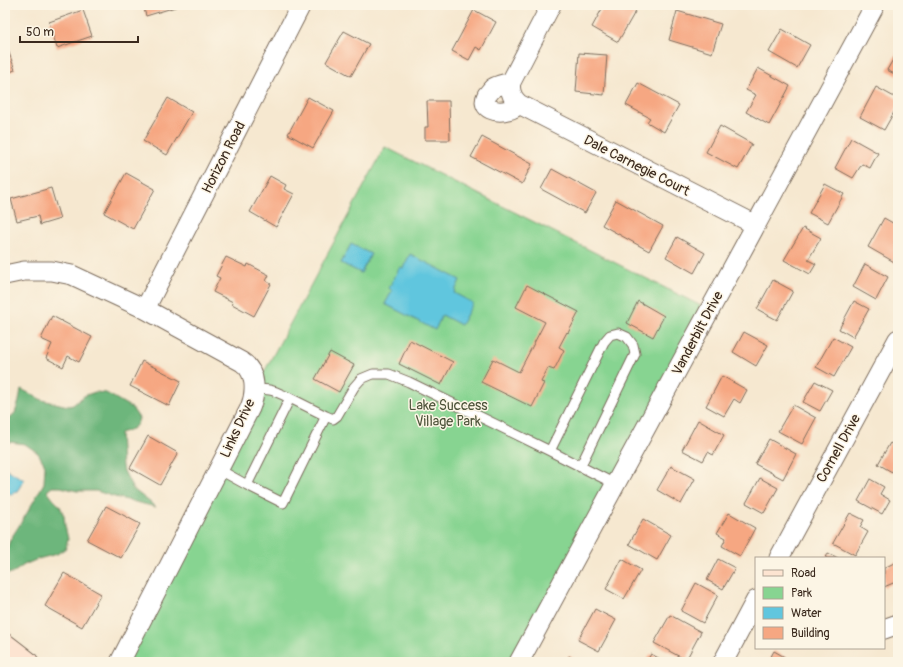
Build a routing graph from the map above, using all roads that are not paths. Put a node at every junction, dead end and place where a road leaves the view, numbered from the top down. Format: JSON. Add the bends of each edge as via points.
{"nodes":[{"id":1,"x":301,"y":5,"type":"edge"},
{"id":2,"x":551,"y":5,"type":"edge"},
{"id":3,"x":872,"y":5,"type":"edge"},
{"id":4,"x":511,"y":82,"type":"junction"},
{"id":5,"x":519,"y":104,"type":"junction"},
{"id":6,"x":756,"y":225,"type":"junction"},
{"id":7,"x":5,"y":275,"type":"edge"},
{"id":8,"x":144,"y":309,"type":"junction"},
{"id":9,"x":898,"y":339,"type":"edge"},
{"id":10,"x":254,"y":391,"type":"junction"},
{"id":11,"x":290,"y":398,"type":"junction"},
{"id":12,"x":326,"y":416,"type":"junction"},
{"id":13,"x":550,"y":451,"type":"junction"},
{"id":14,"x":580,"y":467,"type":"junction"},
{"id":15,"x":218,"y":469,"type":"junction"},
{"id":16,"x":615,"y":484,"type":"junction"},
{"id":17,"x":247,"y":485,"type":"junction"},
{"id":18,"x":780,"y":557,"type":"edge"},
{"id":19,"x":755,"y":602,"type":"edge"},
{"id":20,"x":898,"y":624,"type":"edge"},
{"id":21,"x":885,"y":629,"type":"edge"},
{"id":22,"x":5,"y":645,"type":"edge"},
{"id":23,"x":27,"y":662,"type":"edge"},
{"id":24,"x":120,"y":662,"type":"edge"},
{"id":25,"x":519,"y":662,"type":"edge"},
{"id":26,"x":723,"y":662,"type":"edge"}],
"edges":[{"from":1,"to":8,"type":"street","name":"Horizon Road"},
{"from":2,"to":4,"type":"street"},
{"from":3,"to":6,"type":"street","name":"Vanderbilt Drive"},
{"from":4,"to":5,"type":"street","via":[[511,93]]},
{"from":4,"to":5,"type":"street","via":[[493,88],[486,98],[487,107],[495,111],[507,111]]},
{"from":5,"to":6,"type":"street","name":"Dale Carnegie Court"},
{"from":6,"to":16,"type":"street","name":"Vanderbilt Drive"},
{"from":7,"to":8,"type":"street","name":"Links Drive","via":[[24,271],[52,271],[72,275]]},
{"from":8,"to":10,"type":"street","name":"Links Drive","via":[[246,364],[253,376]]},
{"from":9,"to":18,"type":"street","name":"Cornell Drive"},
{"from":10,"to":11,"type":"lane","via":[[272,390]]},
{"from":10,"to":15,"type":"street","name":"Links Drive","via":[[250,408]]},
{"from":11,"to":12,"type":"lane"},
{"from":11,"to":17,"type":"lane"},
{"from":12,"to":13,"type":"lane","via":[[337,416],[361,379],[373,374],[389,374]]},
{"from":12,"to":17,"type":"lane","via":[[283,503]]},
{"from":13,"to":14,"type":"lane"},
{"from":13,"to":14,"type":"lane","via":[[604,342],[610,335],[618,333],[627,337],[633,345],[635,354]]},
{"from":14,"to":16,"type":"lane"},
{"from":15,"to":17,"type":"lane"},
{"from":15,"to":24,"type":"street","name":"Links Drive"},
{"from":16,"to":25,"type":"street","name":"Vanderbilt Drive"},
{"from":19,"to":26,"type":"street"},
{"from":20,"to":21,"type":"street"},
{"from":22,"to":23,"type":"street"}]}
